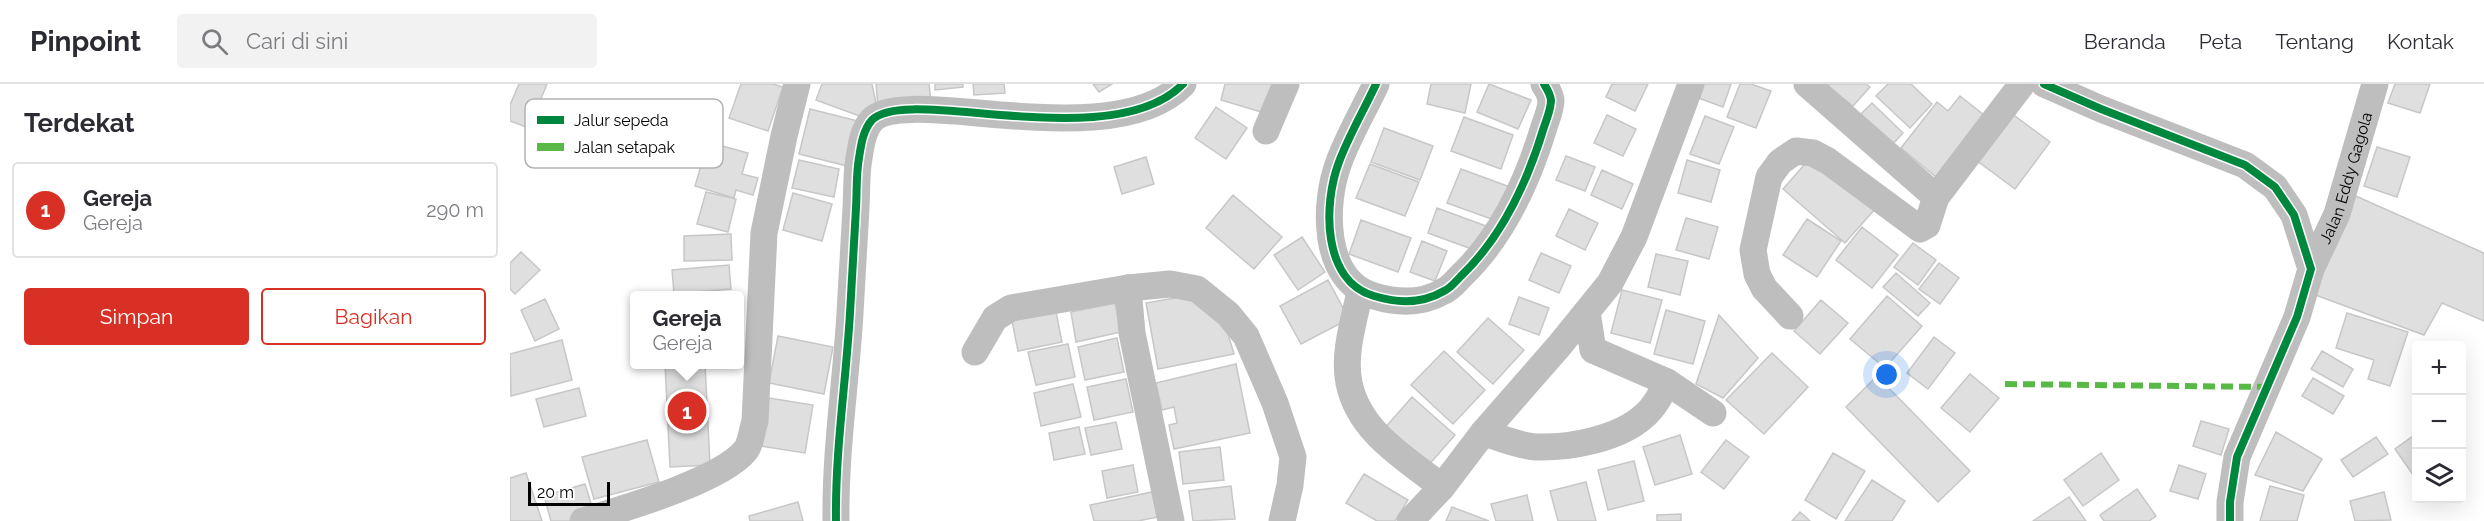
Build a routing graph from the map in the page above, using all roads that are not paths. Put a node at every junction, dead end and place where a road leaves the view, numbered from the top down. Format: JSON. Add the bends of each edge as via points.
{"nodes":[{"id":1,"x":797,"y":84,"type":"edge"},
{"id":2,"x":1183,"y":84,"type":"edge"},
{"id":3,"x":1286,"y":84,"type":"edge"},
{"id":4,"x":1376,"y":84,"type":"edge"},
{"id":5,"x":1544,"y":84,"type":"edge"},
{"id":6,"x":1691,"y":84,"type":"edge"},
{"id":7,"x":1807,"y":84,"type":"edge"},
{"id":8,"x":2022,"y":84,"type":"edge"},
{"id":9,"x":2044,"y":84,"type":"edge"},
{"id":10,"x":2375,"y":84,"type":"edge"},
{"id":11,"x":1266,"y":131,"type":"dead end"},
{"id":12,"x":1936,"y":197,"type":"junction"},
{"id":13,"x":2310,"y":269,"type":"junction"},
{"id":14,"x":1128,"y":288,"type":"junction"},
{"id":15,"x":1360,"y":292,"type":"junction"},
{"id":16,"x":1587,"y":312,"type":"junction"},
{"id":17,"x":1790,"y":316,"type":"dead end"},
{"id":18,"x":975,"y":352,"type":"dead end"},
{"id":19,"x":1667,"y":382,"type":"junction"},
{"id":20,"x":1713,"y":413,"type":"dead end"},
{"id":21,"x":1483,"y":433,"type":"junction"},
{"id":22,"x":1442,"y":487,"type":"junction"},
{"id":23,"x":583,"y":521,"type":"edge"},
{"id":24,"x":836,"y":521,"type":"edge"},
{"id":25,"x":1171,"y":521,"type":"edge"},
{"id":26,"x":1282,"y":521,"type":"edge"},
{"id":27,"x":1410,"y":521,"type":"edge"},
{"id":28,"x":2230,"y":521,"type":"edge"}],
"edges":[{"from":1,"to":23,"type":"street","via":[[764,233],[755,421],[747,449],[734,463],[716,473]]},
{"from":2,"to":24,"type":"street","via":[[1151,104],[1111,116],[933,108],[886,111],[872,119],[858,159],[850,314],[835,482]]},
{"from":3,"to":11,"type":"street"},
{"from":4,"to":15,"type":"street","via":[[1338,164],[1330,201],[1329,231],[1337,264]]},
{"from":5,"to":15,"type":"street","via":[[1551,103],[1536,153],[1511,210],[1474,264],[1446,291],[1425,299],[1395,302]]},
{"from":6,"to":16,"type":"street","via":[[1634,237],[1610,283]]},
{"from":7,"to":12,"type":"street"},
{"from":8,"to":12,"type":"street"},
{"from":9,"to":13,"type":"street","via":[[2245,165],[2275,187],[2294,215]]},
{"from":10,"to":13,"type":"street","name":"Jalan Eddy Gagola","via":[[2337,214]]},
{"from":12,"to":17,"type":"street","via":[[1927,225],[1920,229],[1813,153],[1796,151],[1780,162],[1769,177],[1753,250],[1757,274]]},
{"from":13,"to":28,"type":"street","name":"Jalan Eddy Gagola","via":[[2297,317],[2237,457]]},
{"from":14,"to":18,"type":"street","via":[[1011,308],[995,318]]},
{"from":14,"to":25,"type":"street","via":[[1132,333]]},
{"from":14,"to":26,"type":"street","via":[[1170,284],[1197,289],[1228,314],[1246,336],[1293,457]]},
{"from":15,"to":22,"type":"street","via":[[1349,346],[1348,382],[1360,412],[1377,437]]},
{"from":16,"to":19,"type":"street","via":[[1593,350]]},
{"from":16,"to":21,"type":"street"},
{"from":19,"to":20,"type":"street"},
{"from":19,"to":21,"type":"street","via":[[1645,416],[1623,432],[1582,443],[1535,447]]},
{"from":21,"to":22,"type":"street"},
{"from":22,"to":27,"type":"street"}]}
